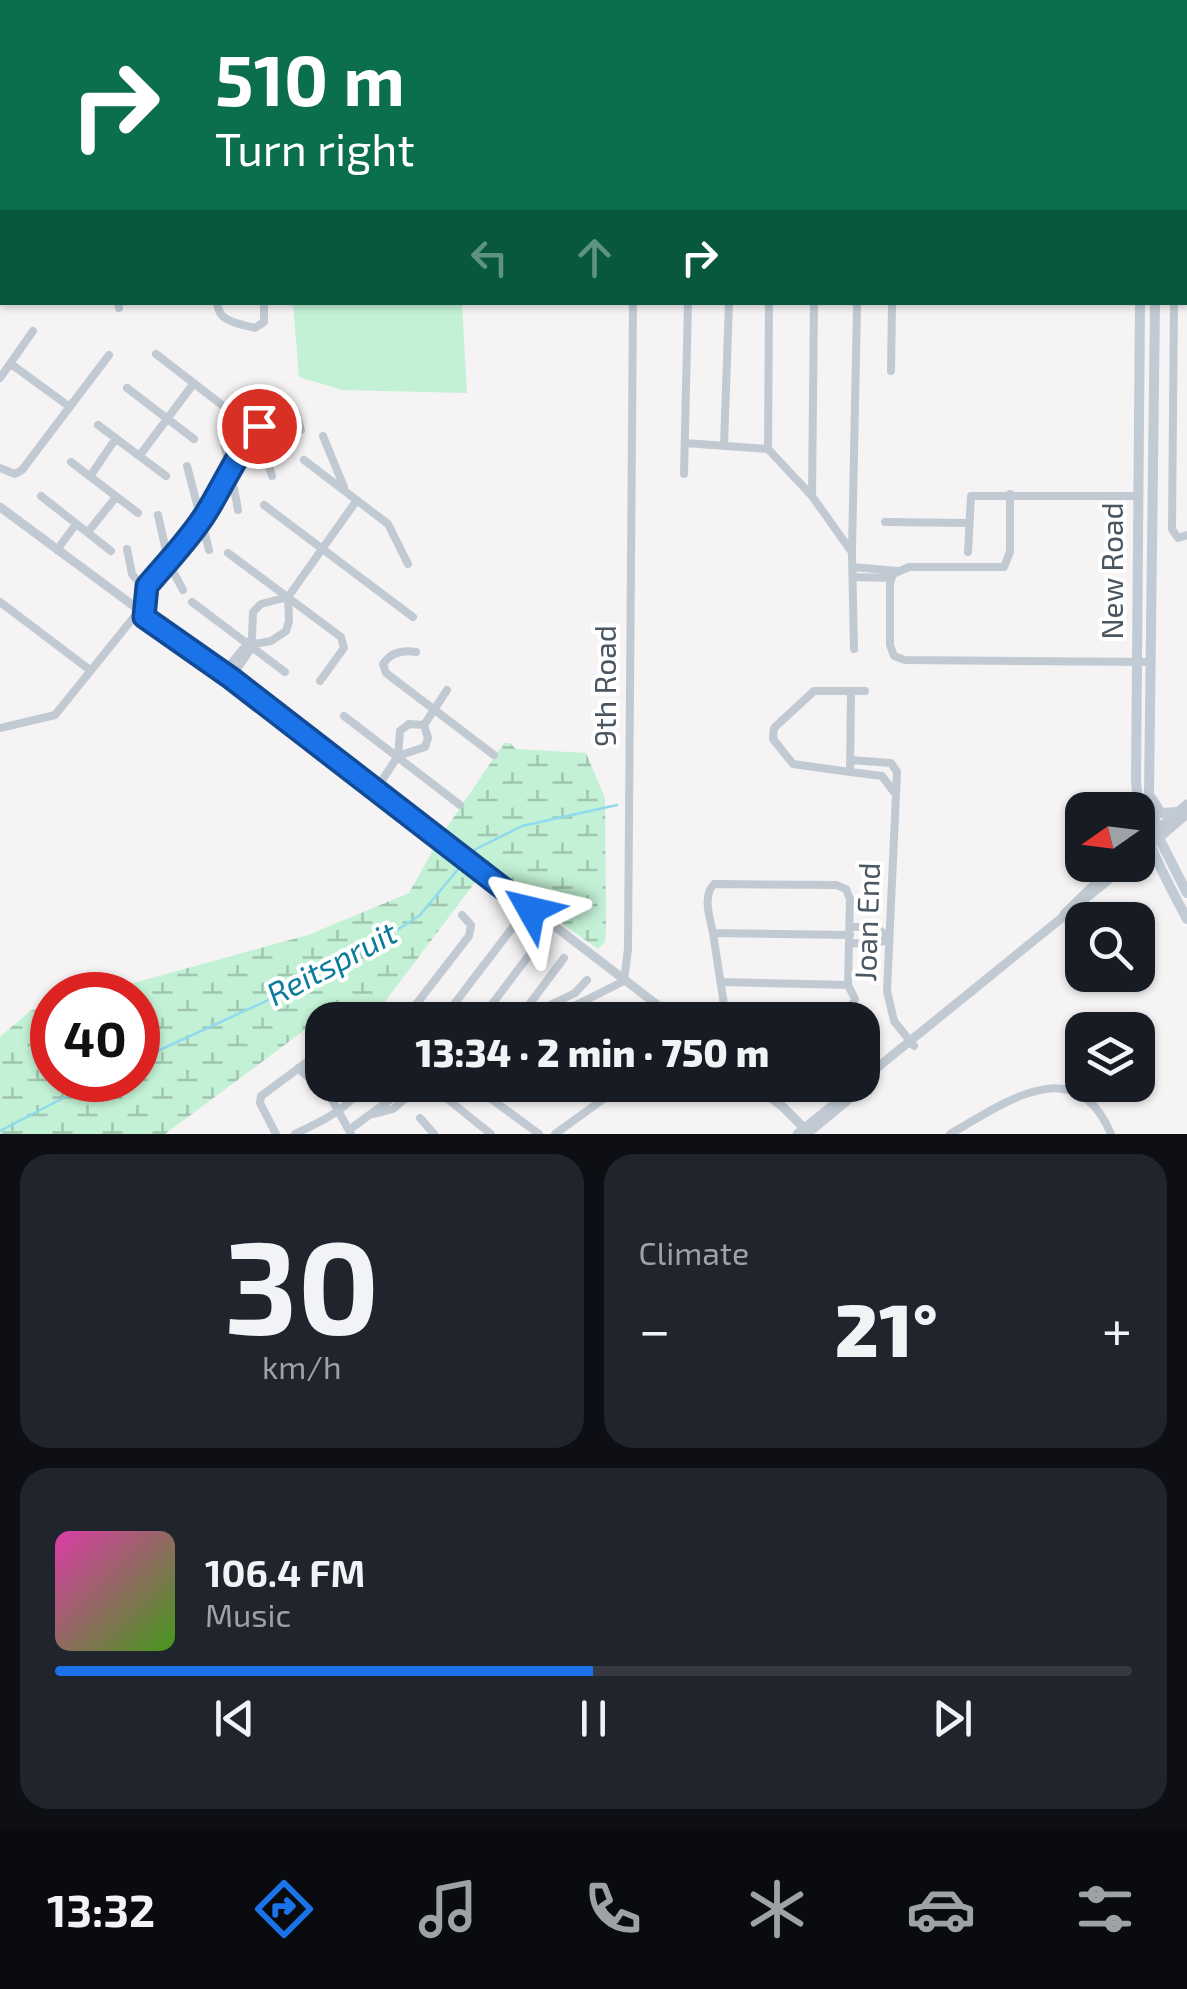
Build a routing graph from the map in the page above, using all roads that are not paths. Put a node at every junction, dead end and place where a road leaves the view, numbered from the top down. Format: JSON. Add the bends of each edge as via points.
{"nodes":[{"id":1,"x":217,"y":305,"type":"edge"},
{"id":2,"x":264,"y":305,"type":"edge"},
{"id":3,"x":633,"y":305,"type":"edge"},
{"id":4,"x":688,"y":305,"type":"edge"},
{"id":5,"x":729,"y":305,"type":"edge"},
{"id":6,"x":769,"y":305,"type":"edge"},
{"id":7,"x":814,"y":305,"type":"edge"},
{"id":8,"x":892,"y":305,"type":"edge"},
{"id":9,"x":1140,"y":305,"type":"edge"},
{"id":10,"x":1155,"y":305,"type":"edge"},
{"id":11,"x":1174,"y":305,"type":"edge"},
{"id":12,"x":857,"y":307,"type":"dead end"},
{"id":13,"x":1174,"y":326,"type":"junction"},
{"id":14,"x":1187,"y":326,"type":"edge"},
{"id":15,"x":33,"y":331,"type":"dead end"},
{"id":16,"x":156,"y":354,"type":"dead end"},
{"id":17,"x":109,"y":356,"type":"dead end"},
{"id":18,"x":12,"y":364,"type":"junction"},
{"id":19,"x":891,"y":371,"type":"dead end"},
{"id":20,"x":0,"y":378,"type":"edge"},
{"id":21,"x":194,"y":383,"type":"junction"},
{"id":22,"x":127,"y":388,"type":"dead end"},
{"id":23,"x":222,"y":404,"type":"dead end"},
{"id":24,"x":254,"y":405,"type":"dead end"},
{"id":25,"x":70,"y":406,"type":"junction"},
{"id":26,"x":166,"y":420,"type":"junction"},
{"id":27,"x":98,"y":425,"type":"dead end"},
{"id":28,"x":256,"y":430,"type":"junction"},
{"id":29,"x":302,"y":430,"type":"dead end"},
{"id":30,"x":222,"y":435,"type":"dead end"},
{"id":31,"x":323,"y":436,"type":"dead end"},
{"id":32,"x":116,"y":438,"type":"junction"},
{"id":33,"x":194,"y":439,"type":"dead end"},
{"id":34,"x":685,"y":443,"type":"junction"},
{"id":35,"x":724,"y":444,"type":"junction"},
{"id":36,"x":768,"y":449,"type":"junction"},
{"id":37,"x":140,"y":455,"type":"junction"},
{"id":38,"x":304,"y":460,"type":"dead end"},
{"id":39,"x":71,"y":462,"type":"dead end"},
{"id":40,"x":188,"y":466,"type":"dead end"},
{"id":41,"x":230,"y":468,"type":"junction"},
{"id":42,"x":1,"y":471,"type":"edge"},
{"id":43,"x":684,"y":474,"type":"dead end"},
{"id":44,"x":91,"y":475,"type":"junction"},
{"id":45,"x":166,"y":476,"type":"dead end"},
{"id":46,"x":272,"y":476,"type":"dead end"},
{"id":47,"x":222,"y":481,"type":"junction"},
{"id":48,"x":346,"y":491,"type":"junction"},
{"id":49,"x":1010,"y":494,"type":"junction"},
{"id":50,"x":40,"y":496,"type":"dead end"},
{"id":51,"x":812,"y":496,"type":"junction"},
{"id":52,"x":1139,"y":496,"type":"junction"},
{"id":53,"x":116,"y":497,"type":"junction"},
{"id":54,"x":358,"y":500,"type":"junction"},
{"id":55,"x":264,"y":505,"type":"dead end"},
{"id":56,"x":0,"y":507,"type":"edge"},
{"id":57,"x":238,"y":510,"type":"dead end"},
{"id":58,"x":138,"y":514,"type":"dead end"},
{"id":59,"x":158,"y":515,"type":"dead end"},
{"id":60,"x":200,"y":522,"type":"junction"},
{"id":61,"x":885,"y":522,"type":"dead end"},
{"id":62,"x":968,"y":523,"type":"junction"},
{"id":63,"x":76,"y":524,"type":"junction"},
{"id":64,"x":88,"y":532,"type":"junction"},
{"id":65,"x":1187,"y":535,"type":"edge"},
{"id":66,"x":322,"y":547,"type":"junction"},
{"id":67,"x":126,"y":549,"type":"dead end"},
{"id":68,"x":57,"y":550,"type":"junction"},
{"id":69,"x":209,"y":550,"type":"dead end"},
{"id":70,"x":110,"y":551,"type":"dead end"},
{"id":71,"x":852,"y":552,"type":"junction"},
{"id":72,"x":968,"y":552,"type":"dead end"},
{"id":73,"x":228,"y":553,"type":"dead end"},
{"id":74,"x":169,"y":564,"type":"junction"},
{"id":75,"x":408,"y":564,"type":"dead end"},
{"id":76,"x":1152,"y":567,"type":"junction"},
{"id":77,"x":853,"y":572,"type":"junction"},
{"id":78,"x":894,"y":575,"type":"junction"},
{"id":79,"x":146,"y":590,"type":"junction"},
{"id":80,"x":183,"y":590,"type":"dead end"},
{"id":81,"x":288,"y":597,"type":"junction"},
{"id":82,"x":0,"y":602,"type":"edge"},
{"id":83,"x":192,"y":602,"type":"dead end"},
{"id":84,"x":141,"y":614,"type":"junction"},
{"id":85,"x":413,"y":617,"type":"dead end"},
{"id":86,"x":250,"y":644,"type":"junction"},
{"id":87,"x":854,"y":649,"type":"dead end"},
{"id":88,"x":416,"y":652,"type":"dead end"},
{"id":89,"x":1138,"y":662,"type":"junction"},
{"id":90,"x":1151,"y":662,"type":"junction"},
{"id":91,"x":90,"y":670,"type":"junction"},
{"id":92,"x":286,"y":672,"type":"dead end"},
{"id":93,"x":227,"y":676,"type":"junction"},
{"id":94,"x":320,"y":680,"type":"dead end"},
{"id":95,"x":447,"y":690,"type":"dead end"},
{"id":96,"x":851,"y":691,"type":"junction"},
{"id":97,"x":866,"y":692,"type":"dead end"},
{"id":98,"x":434,"y":709,"type":"junction"},
{"id":99,"x":344,"y":716,"type":"dead end"},
{"id":100,"x":424,"y":725,"type":"junction"},
{"id":101,"x":0,"y":728,"type":"edge"},
{"id":102,"x":398,"y":756,"type":"junction"},
{"id":103,"x":494,"y":756,"type":"dead end"},
{"id":104,"x":851,"y":760,"type":"junction"},
{"id":105,"x":882,"y":762,"type":"junction"},
{"id":106,"x":850,"y":772,"type":"junction"},
{"id":107,"x":882,"y":776,"type":"junction"},
{"id":108,"x":375,"y":791,"type":"junction"},
{"id":109,"x":894,"y":792,"type":"junction"},
{"id":110,"x":1137,"y":792,"type":"edge"},
{"id":111,"x":1148,"y":792,"type":"edge"},
{"id":112,"x":1155,"y":804,"type":"edge"},
{"id":113,"x":460,"y":805,"type":"dead end"},
{"id":114,"x":1184,"y":810,"type":"edge"},
{"id":115,"x":1155,"y":822,"type":"edge"},
{"id":116,"x":1158,"y":834,"type":"junction"},
{"id":117,"x":1155,"y":836,"type":"edge"},
{"id":118,"x":1155,"y":863,"type":"edge"},
{"id":119,"x":1094,"y":882,"type":"edge"},
{"id":120,"x":1107,"y":882,"type":"edge"},
{"id":121,"x":1187,"y":894,"type":"edge"},
{"id":122,"x":462,"y":916,"type":"dead end"},
{"id":123,"x":1062,"y":916,"type":"junction"},
{"id":124,"x":1187,"y":920,"type":"edge"},
{"id":125,"x":516,"y":922,"type":"dead end"},
{"id":126,"x":713,"y":934,"type":"junction"},
{"id":127,"x":850,"y":935,"type":"junction"},
{"id":128,"x":542,"y":938,"type":"dead end"},
{"id":129,"x":888,"y":938,"type":"junction"},
{"id":130,"x":564,"y":958,"type":"dead end"},
{"id":131,"x":587,"y":980,"type":"dead end"},
{"id":132,"x":624,"y":981,"type":"junction"},
{"id":133,"x":721,"y":982,"type":"junction"},
{"id":134,"x":848,"y":985,"type":"junction"},
{"id":135,"x":418,"y":1002,"type":"edge"},
{"id":136,"x":456,"y":1002,"type":"edge"},
{"id":137,"x":494,"y":1002,"type":"edge"},
{"id":138,"x":531,"y":1002,"type":"edge"},
{"id":139,"x":555,"y":1002,"type":"edge"},
{"id":140,"x":586,"y":1002,"type":"edge"},
{"id":141,"x":652,"y":1002,"type":"edge"},
{"id":142,"x":724,"y":1002,"type":"edge"},
{"id":143,"x":854,"y":1002,"type":"edge"},
{"id":144,"x":912,"y":1044,"type":"junction"},
{"id":145,"x":305,"y":1063,"type":"edge"},
{"id":146,"x":298,"y":1068,"type":"junction"},
{"id":147,"x":880,"y":1068,"type":"edge"},
{"id":148,"x":350,"y":1102,"type":"edge"},
{"id":149,"x":385,"y":1102,"type":"edge"},
{"id":150,"x":401,"y":1102,"type":"edge"},
{"id":151,"x":452,"y":1102,"type":"edge"},
{"id":152,"x":495,"y":1102,"type":"edge"},
{"id":153,"x":599,"y":1102,"type":"edge"},
{"id":154,"x":773,"y":1102,"type":"edge"},
{"id":155,"x":780,"y":1102,"type":"edge"},
{"id":156,"x":839,"y":1102,"type":"edge"},
{"id":157,"x":339,"y":1111,"type":"junction"},
{"id":158,"x":374,"y":1114,"type":"junction"},
{"id":159,"x":420,"y":1118,"type":"dead end"},
{"id":160,"x":807,"y":1130,"type":"edge"},
{"id":161,"x":1112,"y":1131,"type":"edge"},
{"id":162,"x":350,"y":1132,"type":"edge"},
{"id":163,"x":276,"y":1134,"type":"edge"},
{"id":164,"x":295,"y":1134,"type":"edge"},
{"id":165,"x":434,"y":1134,"type":"edge"},
{"id":166,"x":492,"y":1134,"type":"edge"},
{"id":167,"x":538,"y":1134,"type":"edge"},
{"id":168,"x":554,"y":1134,"type":"edge"},
{"id":169,"x":950,"y":1134,"type":"edge"}],
"edges":[{"from":1,"to":2,"type":"street","via":[[224,319],[256,328],[264,322]]},
{"from":3,"to":132,"type":"street","name":"9th Road"},
{"from":4,"to":34,"type":"street"},
{"from":5,"to":35,"type":"street"},
{"from":6,"to":36,"type":"street"},
{"from":7,"to":51,"type":"street"},
{"from":8,"to":19,"type":"street"},
{"from":9,"to":52,"type":"main road","name":"New Road"},
{"from":10,"to":76,"type":"main road","name":"New Road"},
{"from":11,"to":13,"type":"street"},
{"from":12,"to":71,"type":"street"},
{"from":13,"to":14,"type":"street"},
{"from":13,"to":65,"type":"street","via":[[1172,529],[1178,538]]},
{"from":15,"to":18,"type":"street"},
{"from":16,"to":21,"type":"street"},
{"from":17,"to":25,"type":"street"},
{"from":18,"to":20,"type":"street"},
{"from":18,"to":25,"type":"street"},
{"from":21,"to":23,"type":"street"},
{"from":21,"to":26,"type":"street"},
{"from":22,"to":26,"type":"street"},
{"from":24,"to":28,"type":"street"},
{"from":25,"to":42,"type":"street","via":[[22,470]]},
{"from":26,"to":33,"type":"street"},
{"from":26,"to":37,"type":"street"},
{"from":27,"to":32,"type":"street"},
{"from":28,"to":29,"type":"street","via":[[290,410]]},
{"from":28,"to":41,"type":"street"},
{"from":28,"to":46,"type":"street"},
{"from":30,"to":41,"type":"street"},
{"from":31,"to":48,"type":"street"},
{"from":32,"to":37,"type":"street"},
{"from":32,"to":44,"type":"street"},
{"from":34,"to":35,"type":"street"},
{"from":34,"to":43,"type":"street"},
{"from":35,"to":36,"type":"street"},
{"from":36,"to":51,"type":"street"},
{"from":37,"to":45,"type":"street"},
{"from":38,"to":48,"type":"street"},
{"from":39,"to":44,"type":"street"},
{"from":40,"to":60,"type":"street"},
{"from":41,"to":47,"type":"street"},
{"from":44,"to":53,"type":"street"},
{"from":47,"to":57,"type":"street","via":[[234,488]]},
{"from":47,"to":60,"type":"street"},
{"from":48,"to":54,"type":"street"},
{"from":49,"to":52,"type":"street"},
{"from":49,"to":62,"type":"street","via":[[970,496]]},
{"from":49,"to":78,"type":"street","via":[[1004,566],[908,567]]},
{"from":50,"to":63,"type":"street"},
{"from":51,"to":71,"type":"street"},
{"from":52,"to":89,"type":"main road","name":"New Road"},
{"from":53,"to":58,"type":"street"},
{"from":53,"to":64,"type":"street"},
{"from":54,"to":66,"type":"street"},
{"from":54,"to":75,"type":"street","via":[[388,524]]},
{"from":55,"to":66,"type":"street"},
{"from":56,"to":68,"type":"street"},
{"from":59,"to":74,"type":"street"},
{"from":60,"to":69,"type":"street"},
{"from":60,"to":74,"type":"street"},
{"from":61,"to":62,"type":"street"},
{"from":62,"to":72,"type":"street"},
{"from":63,"to":64,"type":"street"},
{"from":63,"to":68,"type":"street"},
{"from":64,"to":70,"type":"street"},
{"from":66,"to":81,"type":"street"},
{"from":66,"to":85,"type":"street"},
{"from":67,"to":79,"type":"street","via":[[132,574]]},
{"from":68,"to":84,"type":"street"},
{"from":71,"to":77,"type":"street"},
{"from":73,"to":81,"type":"street"},
{"from":74,"to":79,"type":"street"},
{"from":74,"to":80,"type":"street"},
{"from":76,"to":89,"type":"main road","via":[[1145,652]]},
{"from":76,"to":90,"type":"main road","name":"New Road"},
{"from":77,"to":78,"type":"street"},
{"from":77,"to":87,"type":"street"},
{"from":78,"to":89,"type":"street","via":[[890,645],[900,660]]},
{"from":79,"to":84,"type":"street"},
{"from":81,"to":86,"type":"street","via":[[253,612]]},
{"from":81,"to":86,"type":"street","via":[[286,630]]},
{"from":81,"to":94,"type":"street","via":[[343,642]]},
{"from":82,"to":91,"type":"street"},
{"from":83,"to":86,"type":"street"},
{"from":84,"to":91,"type":"street"},
{"from":84,"to":93,"type":"street"},
{"from":86,"to":92,"type":"street"},
{"from":86,"to":93,"type":"street"},
{"from":88,"to":98,"type":"street","via":[[398,652],[384,668]]},
{"from":89,"to":90,"type":"street"},
{"from":89,"to":110,"type":"main road","name":"New Road"},
{"from":90,"to":111,"type":"main road","name":"New Road"},
{"from":91,"to":101,"type":"street","via":[[55,715]]},
{"from":93,"to":108,"type":"street"},
{"from":95,"to":98,"type":"street"},
{"from":96,"to":97,"type":"street"},
{"from":96,"to":104,"type":"street"},
{"from":96,"to":106,"type":"street","via":[[811,692],[772,733],[796,765]]},
{"from":98,"to":100,"type":"street"},
{"from":98,"to":103,"type":"street"},
{"from":99,"to":102,"type":"street"},
{"from":100,"to":102,"type":"street","via":[[424,747]]},
{"from":100,"to":102,"type":"street","via":[[400,731]]},
{"from":102,"to":108,"type":"street"},
{"from":102,"to":113,"type":"street"},
{"from":104,"to":105,"type":"street"},
{"from":104,"to":106,"type":"street"},
{"from":105,"to":107,"type":"street"},
{"from":105,"to":109,"type":"street","via":[[896,768]]},
{"from":106,"to":107,"type":"street"},
{"from":107,"to":109,"type":"street"},
{"from":108,"to":132,"type":"street"},
{"from":109,"to":129,"type":"street","name":"Joan End"},
{"from":112,"to":114,"type":"main road","via":[[1162,813]]},
{"from":114,"to":116,"type":"street"},
{"from":115,"to":116,"type":"main road","name":"New Road"},
{"from":116,"to":117,"type":"street"},
{"from":116,"to":121,"type":"main road","name":"New Road"},
{"from":118,"to":124,"type":"main road","name":"New Road"},
{"from":119,"to":123,"type":"street"},
{"from":120,"to":123,"type":"street"},
{"from":122,"to":135,"type":"street","via":[[471,926],[469,936]]},
{"from":123,"to":144,"type":"street"},
{"from":125,"to":136,"type":"street"},
{"from":126,"to":127,"type":"street"},
{"from":126,"to":127,"type":"street","via":[[708,891],[720,883],[842,886],[850,893]]},
{"from":126,"to":133,"type":"street"},
{"from":127,"to":129,"type":"street","via":[[877,944]]},
{"from":127,"to":129,"type":"street","via":[[876,927]]},
{"from":127,"to":134,"type":"street"},
{"from":128,"to":137,"type":"street"},
{"from":129,"to":144,"type":"street","name":"Joan End","via":[[889,1007]]},
{"from":130,"to":138,"type":"street"},
{"from":131,"to":139,"type":"street"},
{"from":132,"to":140,"type":"street"},
{"from":132,"to":141,"type":"street"},
{"from":133,"to":134,"type":"street"},
{"from":133,"to":142,"type":"street"},
{"from":134,"to":143,"type":"street"},
{"from":144,"to":147,"type":"street"},
{"from":144,"to":160,"type":"street"},
{"from":145,"to":146,"type":"street"},
{"from":146,"to":157,"type":"street"},
{"from":146,"to":163,"type":"street","via":[[260,1099]]},
{"from":148,"to":157,"type":"street"},
{"from":149,"to":158,"type":"street"},
{"from":150,"to":158,"type":"street"},
{"from":151,"to":166,"type":"street"},
{"from":152,"to":167,"type":"street"},
{"from":153,"to":168,"type":"street"},
{"from":154,"to":160,"type":"street"},
{"from":155,"to":160,"type":"street"},
{"from":156,"to":160,"type":"street"},
{"from":157,"to":162,"type":"street"},
{"from":157,"to":164,"type":"street"},
{"from":158,"to":162,"type":"street"},
{"from":159,"to":165,"type":"street"},
{"from":161,"to":169,"type":"street","via":[[1080,1092],[1066,1087],[1004,1103]]}]}
